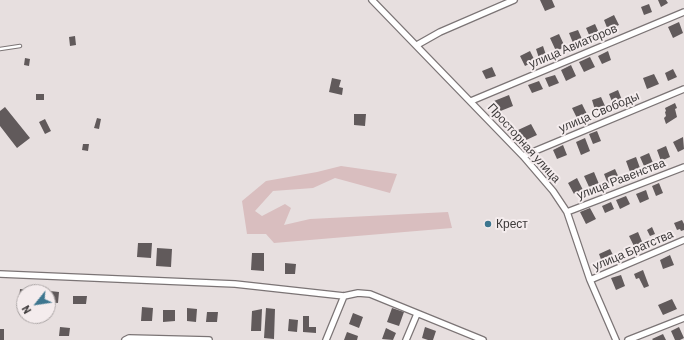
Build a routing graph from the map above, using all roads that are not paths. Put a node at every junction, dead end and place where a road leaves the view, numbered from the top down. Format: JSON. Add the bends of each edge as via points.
{"nodes":[{"id":1,"x":372,"y":0,"type":"edge"},
{"id":2,"x":514,"y":0,"type":"edge"},
{"id":3,"x":684,"y":12,"type":"edge"},
{"id":4,"x":417,"y":45,"type":"junction"},
{"id":5,"x":20,"y":46,"type":"dead end"},
{"id":6,"x":0,"y":49,"type":"edge"},
{"id":7,"x":684,"y":89,"type":"edge"},
{"id":8,"x":471,"y":101,"type":"junction"},
{"id":9,"x":523,"y":156,"type":"junction"},
{"id":10,"x":684,"y":166,"type":"edge"},
{"id":11,"x":566,"y":212,"type":"junction"},
{"id":12,"x":684,"y":240,"type":"edge"},
{"id":13,"x":0,"y":274,"type":"edge"},
{"id":14,"x":590,"y":280,"type":"junction"},
{"id":15,"x":344,"y":296,"type":"junction"},
{"id":16,"x":416,"y":314,"type":"junction"},
{"id":17,"x":684,"y":318,"type":"edge"},
{"id":18,"x":125,"y":340,"type":"edge"},
{"id":19,"x":209,"y":340,"type":"edge"},
{"id":20,"x":326,"y":340,"type":"edge"},
{"id":21,"x":406,"y":340,"type":"edge"},
{"id":22,"x":483,"y":340,"type":"edge"},
{"id":23,"x":616,"y":340,"type":"edge"},
{"id":24,"x":628,"y":340,"type":"edge"}],
"edges":[{"from":1,"to":4,"type":"street","name":"Просторная улица"},
{"from":2,"to":4,"type":"street","via":[[440,32]]},
{"from":3,"to":8,"type":"street","name":"улица Авиаторов"},
{"from":4,"to":8,"type":"street","name":"Просторная улица"},
{"from":5,"to":6,"type":"lane"},
{"from":7,"to":9,"type":"street","name":"улица Свободы"},
{"from":8,"to":9,"type":"street","name":"Просторная улица"},
{"from":9,"to":11,"type":"street","name":"Просторная улица","via":[[553,191]]},
{"from":10,"to":11,"type":"street","name":"улица Равенства"},
{"from":11,"to":14,"type":"street","name":"Просторная улица"},
{"from":12,"to":14,"type":"street","name":"улица Братства"},
{"from":13,"to":15,"type":"street","via":[[235,284]]},
{"from":14,"to":23,"type":"street","name":"Просторная улица"},
{"from":15,"to":16,"type":"street","via":[[370,294]]},
{"from":15,"to":20,"type":"street"},
{"from":16,"to":21,"type":"street"},
{"from":16,"to":22,"type":"street"},
{"from":17,"to":24,"type":"street"},
{"from":18,"to":19,"type":"street"}]}
